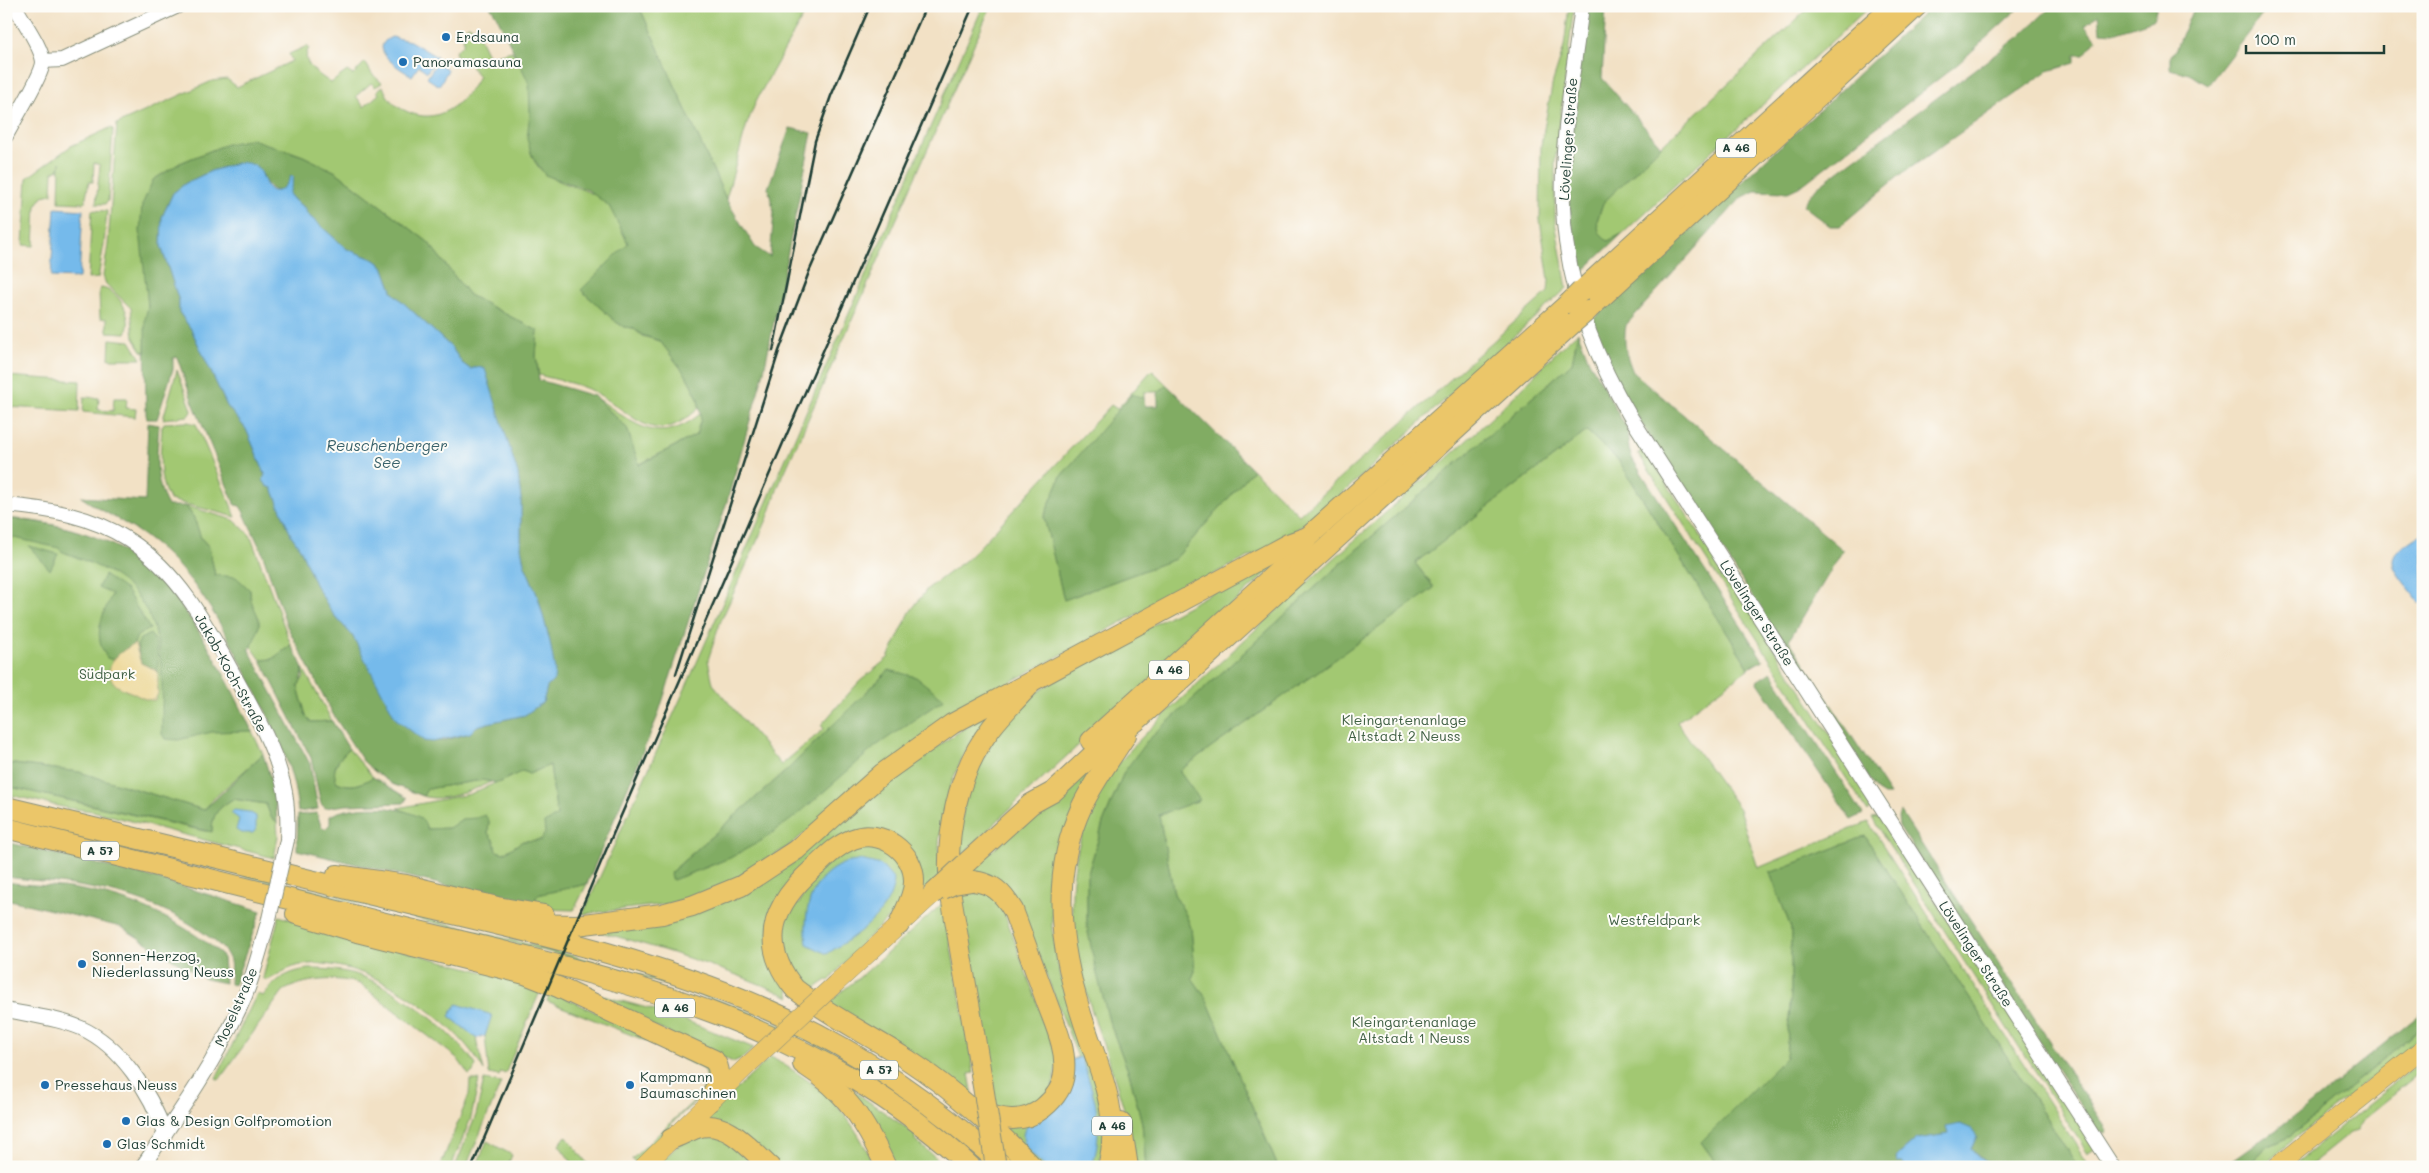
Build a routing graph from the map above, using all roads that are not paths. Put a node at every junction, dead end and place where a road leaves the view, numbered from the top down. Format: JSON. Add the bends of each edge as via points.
{"nodes":[{"id":1,"x":15,"y":6,"type":"edge"},
{"id":2,"x":178,"y":6,"type":"edge"},
{"id":3,"x":1582,"y":6,"type":"edge"},
{"id":4,"x":1892,"y":6,"type":"edge"},
{"id":5,"x":1917,"y":6,"type":"edge"},
{"id":6,"x":43,"y":61,"type":"junction"},
{"id":7,"x":6,"y":136,"type":"edge"},
{"id":8,"x":1578,"y":307,"type":"junction"},
{"id":9,"x":6,"y":505,"type":"edge"},
{"id":10,"x":1308,"y":537,"type":"junction"},
{"id":11,"x":1033,"y":682,"type":"junction"},
{"id":12,"x":1135,"y":722,"type":"junction"},
{"id":13,"x":1031,"y":804,"type":"junction"},
{"id":14,"x":6,"y":807,"type":"edge"},
{"id":15,"x":6,"y":828,"type":"edge"},
{"id":16,"x":287,"y":840,"type":"joint"},
{"id":17,"x":158,"y":844,"type":"junction"},
{"id":18,"x":968,"y":872,"type":"junction"},
{"id":19,"x":248,"y":888,"type":"junction"},
{"id":20,"x":932,"y":895,"type":"joint"},
{"id":21,"x":458,"y":915,"type":"junction"},
{"id":22,"x":598,"y":921,"type":"junction"},
{"id":23,"x":899,"y":925,"type":"junction"},
{"id":24,"x":412,"y":929,"type":"junction"},
{"id":25,"x":721,"y":990,"type":"junction"},
{"id":26,"x":6,"y":1010,"type":"edge"},
{"id":27,"x":840,"y":1019,"type":"junction"},
{"id":28,"x":2423,"y":1048,"type":"edge"},
{"id":29,"x":1106,"y":1085,"type":"junction"},
{"id":30,"x":710,"y":1101,"type":"junction"},
{"id":31,"x":974,"y":1110,"type":"junction"},
{"id":32,"x":165,"y":1134,"type":"junction"},
{"id":33,"x":672,"y":1139,"type":"junction"},
{"id":34,"x":142,"y":1167,"type":"edge"},
{"id":35,"x":643,"y":1167,"type":"edge"},
{"id":36,"x":770,"y":1167,"type":"edge"},
{"id":37,"x":886,"y":1167,"type":"edge"},
{"id":38,"x":971,"y":1167,"type":"edge"},
{"id":39,"x":996,"y":1167,"type":"edge"},
{"id":40,"x":1004,"y":1167,"type":"edge"},
{"id":41,"x":1033,"y":1167,"type":"edge"},
{"id":42,"x":1108,"y":1167,"type":"edge"},
{"id":43,"x":1128,"y":1167,"type":"edge"},
{"id":44,"x":2113,"y":1167,"type":"edge"},
{"id":45,"x":2276,"y":1167,"type":"edge"}],
"edges":[{"from":1,"to":6,"type":"street"},
{"from":2,"to":6,"type":"street","via":[[62,60]]},
{"from":3,"to":44,"type":"street","name":"Lövelinger Straße","via":[[1564,164],[1564,222],[1571,272],[1598,356],[1635,424]]},
{"from":4,"to":8,"type":"highway","number":"A 46"},
{"from":5,"to":8,"type":"highway","number":"A 46"},
{"from":6,"to":7,"type":"street","via":[[39,75]]},
{"from":8,"to":10,"type":"highway","number":"A 46"},
{"from":8,"to":12,"type":"highway","number":"A 46"},
{"from":9,"to":16,"type":"street","name":"Jakob-Koch-Straße","via":[[64,513],[96,523],[129,540],[172,578],[208,626],[270,747],[286,798]]},
{"from":10,"to":11,"type":"highway","via":[[1288,544]]},
{"from":10,"to":13,"type":"highway","number":"A 46","via":[[1297,554],[1044,784]]},
{"from":11,"to":22,"type":"highway","via":[[986,704],[916,748],[796,850],[740,886],[701,903],[662,914]]},
{"from":11,"to":39,"type":"highway","bridge":true,"via":[[992,728],[974,756],[963,781],[950,836],[950,890]]},
{"from":12,"to":13,"type":"highway","via":[[1053,792]]},
{"from":12,"to":29,"type":"highway","number":"A 46","via":[[1083,804],[1074,826],[1062,878],[1062,930],[1068,968]]},
{"from":13,"to":18,"type":"highway","number":"A 46"},
{"from":14,"to":17,"type":"highway","number":"A 57"},
{"from":15,"to":19,"type":"highway","number":"A 57"},
{"from":16,"to":32,"type":"street","name":"Moselstraße","bridge":true,"via":[[249,986],[203,1077]]},
{"from":17,"to":21,"type":"highway","number":"A 57"},
{"from":17,"to":22,"type":"highway","via":[[183,840],[320,873],[406,885],[523,913]]},
{"from":18,"to":20,"type":"highway","bridge":true,"via":[[954,884]]},
{"from":18,"to":31,"type":"highway","via":[[993,885],[1013,910],[1060,1039],[1065,1067],[1056,1095],[1028,1117],[1000,1119]]},
{"from":19,"to":24,"type":"highway","number":"A 57"},
{"from":19,"to":30,"type":"highway","via":[[288,911],[357,932],[500,966],[567,991],[714,1060],[720,1076]]},
{"from":20,"to":23,"type":"main road"},
{"from":21,"to":22,"type":"highway","via":[[549,926]]},
{"from":21,"to":25,"type":"highway","number":"A 57","via":[[614,956]]},
{"from":23,"to":27,"type":"highway","via":[[912,895],[912,869],[896,845],[883,839],[869,836],[841,844],[804,876],[786,898],[774,924],[774,951],[778,964],[795,989]]},
{"from":23,"to":30,"type":"main road","bridge":true},
{"from":24,"to":37,"type":"highway","number":"A 46","via":[[444,945],[643,997],[785,1052],[840,1092],[857,1112]]},
{"from":24,"to":38,"type":"highway","number":"A 57","via":[[636,986],[685,1001],[770,1035],[822,1060],[870,1090],[926,1129]]},
{"from":25,"to":27,"type":"highway","via":[[752,994]]},
{"from":25,"to":40,"type":"highway","number":"A 57","via":[[788,1019],[884,1073],[932,1107]]},
{"from":26,"to":32,"type":"street","via":[[74,1026],[103,1042],[120,1058],[151,1100]]},
{"from":27,"to":31,"type":"highway","via":[[909,1061]]},
{"from":28,"to":45,"type":"main road"},
{"from":29,"to":42,"type":"highway","number":"A 46","via":[[1112,1134]]},
{"from":29,"to":43,"type":"highway","via":[[1115,1098]]},
{"from":30,"to":33,"type":"main road"},
{"from":31,"to":41,"type":"highway"},
{"from":32,"to":34,"type":"street","name":"Moselstraße"},
{"from":33,"to":35,"type":"main road"},
{"from":33,"to":36,"type":"highway","via":[[696,1128],[720,1128]]}]}
